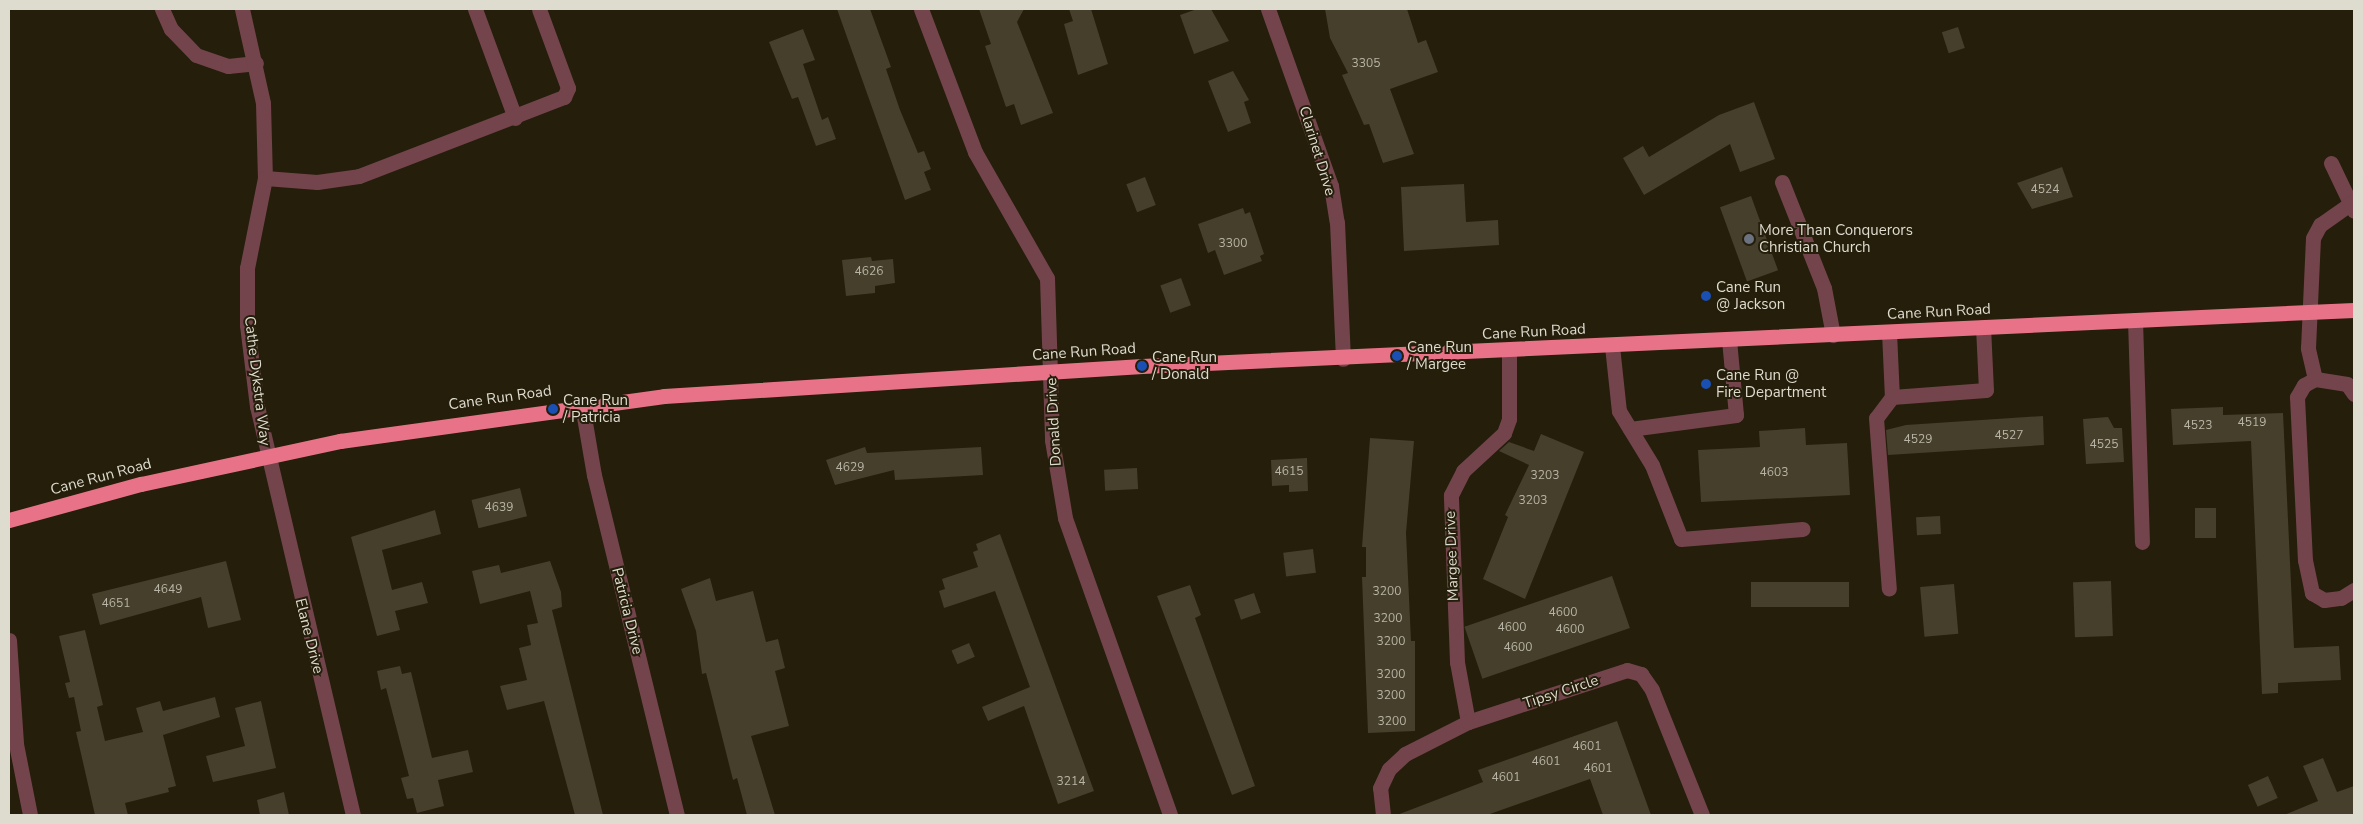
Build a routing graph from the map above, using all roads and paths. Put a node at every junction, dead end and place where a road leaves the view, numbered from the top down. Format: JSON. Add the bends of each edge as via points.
{"nodes":[{"id":1,"x":162,"y":9,"type":"edge"},
{"id":2,"x":242,"y":9,"type":"edge"},
{"id":3,"x":475,"y":9,"type":"edge"},
{"id":4,"x":539,"y":9,"type":"edge"},
{"id":5,"x":921,"y":9,"type":"edge"},
{"id":6,"x":1268,"y":9,"type":"edge"},
{"id":7,"x":256,"y":63,"type":"junction"},
{"id":8,"x":515,"y":118,"type":"junction"},
{"id":9,"x":2331,"y":162,"type":"dead end"},
{"id":10,"x":265,"y":178,"type":"junction"},
{"id":11,"x":1782,"y":182,"type":"dead end"},
{"id":12,"x":2353,"y":207,"type":"edge"},
{"id":13,"x":2354,"y":310,"type":"edge"},
{"id":14,"x":2310,"y":312,"type":"junction"},
{"id":15,"x":2135,"y":320,"type":"junction"},
{"id":16,"x":1983,"y":327,"type":"junction"},
{"id":17,"x":1889,"y":332,"type":"junction"},
{"id":18,"x":1833,"y":335,"type":"junction"},
{"id":19,"x":1729,"y":340,"type":"junction"},
{"id":20,"x":1612,"y":346,"type":"junction"},
{"id":21,"x":1510,"y":351,"type":"junction"},
{"id":22,"x":1343,"y":359,"type":"junction"},
{"id":23,"x":1051,"y":372,"type":"junction"},
{"id":24,"x":2315,"y":379,"type":"junction"},
{"id":25,"x":2354,"y":394,"type":"edge"},
{"id":26,"x":1892,"y":397,"type":"junction"},
{"id":27,"x":582,"y":405,"type":"junction"},
{"id":28,"x":1630,"y":428,"type":"junction"},
{"id":29,"x":267,"y":456,"type":"junction"},
{"id":30,"x":9,"y":520,"type":"edge"},
{"id":31,"x":1803,"y":529,"type":"dead end"},
{"id":32,"x":2142,"y":542,"type":"dead end"},
{"id":33,"x":1889,"y":589,"type":"dead end"},
{"id":34,"x":2354,"y":590,"type":"edge"},
{"id":35,"x":9,"y":640,"type":"edge"},
{"id":36,"x":1468,"y":722,"type":"junction"},
{"id":37,"x":30,"y":815,"type":"edge"},
{"id":38,"x":353,"y":815,"type":"edge"},
{"id":39,"x":677,"y":815,"type":"edge"},
{"id":40,"x":1170,"y":815,"type":"edge"},
{"id":41,"x":1383,"y":815,"type":"edge"},
{"id":42,"x":1702,"y":815,"type":"edge"}],
"edges":[{"from":1,"to":7,"type":"street","via":[[171,29],[196,55],[228,66]]},
{"from":2,"to":7,"type":"street","name":"Cathe Dykstra Way"},
{"from":3,"to":8,"type":"street"},
{"from":4,"to":8,"type":"street","via":[[568,88],[564,97]]},
{"from":5,"to":23,"type":"street","name":"Donald Drive","via":[[975,152],[1044,268],[1050,294]]},
{"from":6,"to":22,"type":"street","name":"Clarinet Drive","via":[[1331,186]]},
{"from":7,"to":10,"type":"street","name":"Cathe Dykstra Way","via":[[263,103]]},
{"from":8,"to":10,"type":"street","via":[[359,176],[317,182]]},
{"from":9,"to":12,"type":"street"},
{"from":10,"to":29,"type":"street","name":"Cathe Dykstra Way","via":[[247,268],[247,326]]},
{"from":11,"to":18,"type":"street","via":[[1824,288]]},
{"from":12,"to":14,"type":"street","via":[[2320,225],[2313,238]]},
{"from":13,"to":14,"type":"highway","name":"Cane Run Road"},
{"from":14,"to":15,"type":"highway","name":"Cane Run Road"},
{"from":14,"to":24,"type":"street","via":[[2308,348]]},
{"from":15,"to":16,"type":"highway","name":"Cane Run Road"},
{"from":15,"to":32,"type":"street"},
{"from":16,"to":17,"type":"highway","name":"Cane Run Road"},
{"from":16,"to":26,"type":"street","via":[[1986,390]]},
{"from":17,"to":18,"type":"highway","name":"Cane Run Road"},
{"from":17,"to":26,"type":"street"},
{"from":18,"to":19,"type":"highway","name":"Cane Run Road"},
{"from":19,"to":20,"type":"highway","name":"Cane Run Road"},
{"from":19,"to":28,"type":"street","via":[[1736,415]]},
{"from":20,"to":21,"type":"highway","name":"Cane Run Road"},
{"from":20,"to":28,"type":"street","via":[[1618,411]]},
{"from":21,"to":22,"type":"highway","name":"Cane Run Road"},
{"from":21,"to":36,"type":"street","name":"Margee Drive","via":[[1509,419],[1504,433],[1463,471],[1451,495],[1457,662]]},
{"from":22,"to":23,"type":"highway","name":"Cane Run Road"},
{"from":23,"to":27,"type":"highway","name":"Cane Run Road","via":[[801,385]]},
{"from":23,"to":40,"type":"street","name":"Donald Drive","via":[[1054,458],[1065,518]]},
{"from":24,"to":25,"type":"street","via":[[2347,384]]},
{"from":24,"to":34,"type":"street","via":[[2304,385],[2297,397],[2307,576],[2312,593],[2324,600],[2341,598]]},
{"from":26,"to":33,"type":"street","via":[[1876,418]]},
{"from":27,"to":29,"type":"highway","name":"Cane Run Road","via":[[387,433]]},
{"from":27,"to":39,"type":"street","name":"Patricia Drive"},
{"from":28,"to":31,"type":"street","via":[[1652,465],[1681,539]]},
{"from":29,"to":30,"type":"highway","name":"Cane Run Road","via":[[141,484]]},
{"from":29,"to":38,"type":"street","name":"Elane Drive"},
{"from":35,"to":37,"type":"street","via":[[16,744]]},
{"from":36,"to":41,"type":"street","name":"Tipsy Circle","via":[[1405,754],[1389,769],[1380,788]]},
{"from":36,"to":42,"type":"street","name":"Tipsy Circle","via":[[1627,670],[1641,674],[1652,690]]}]}
